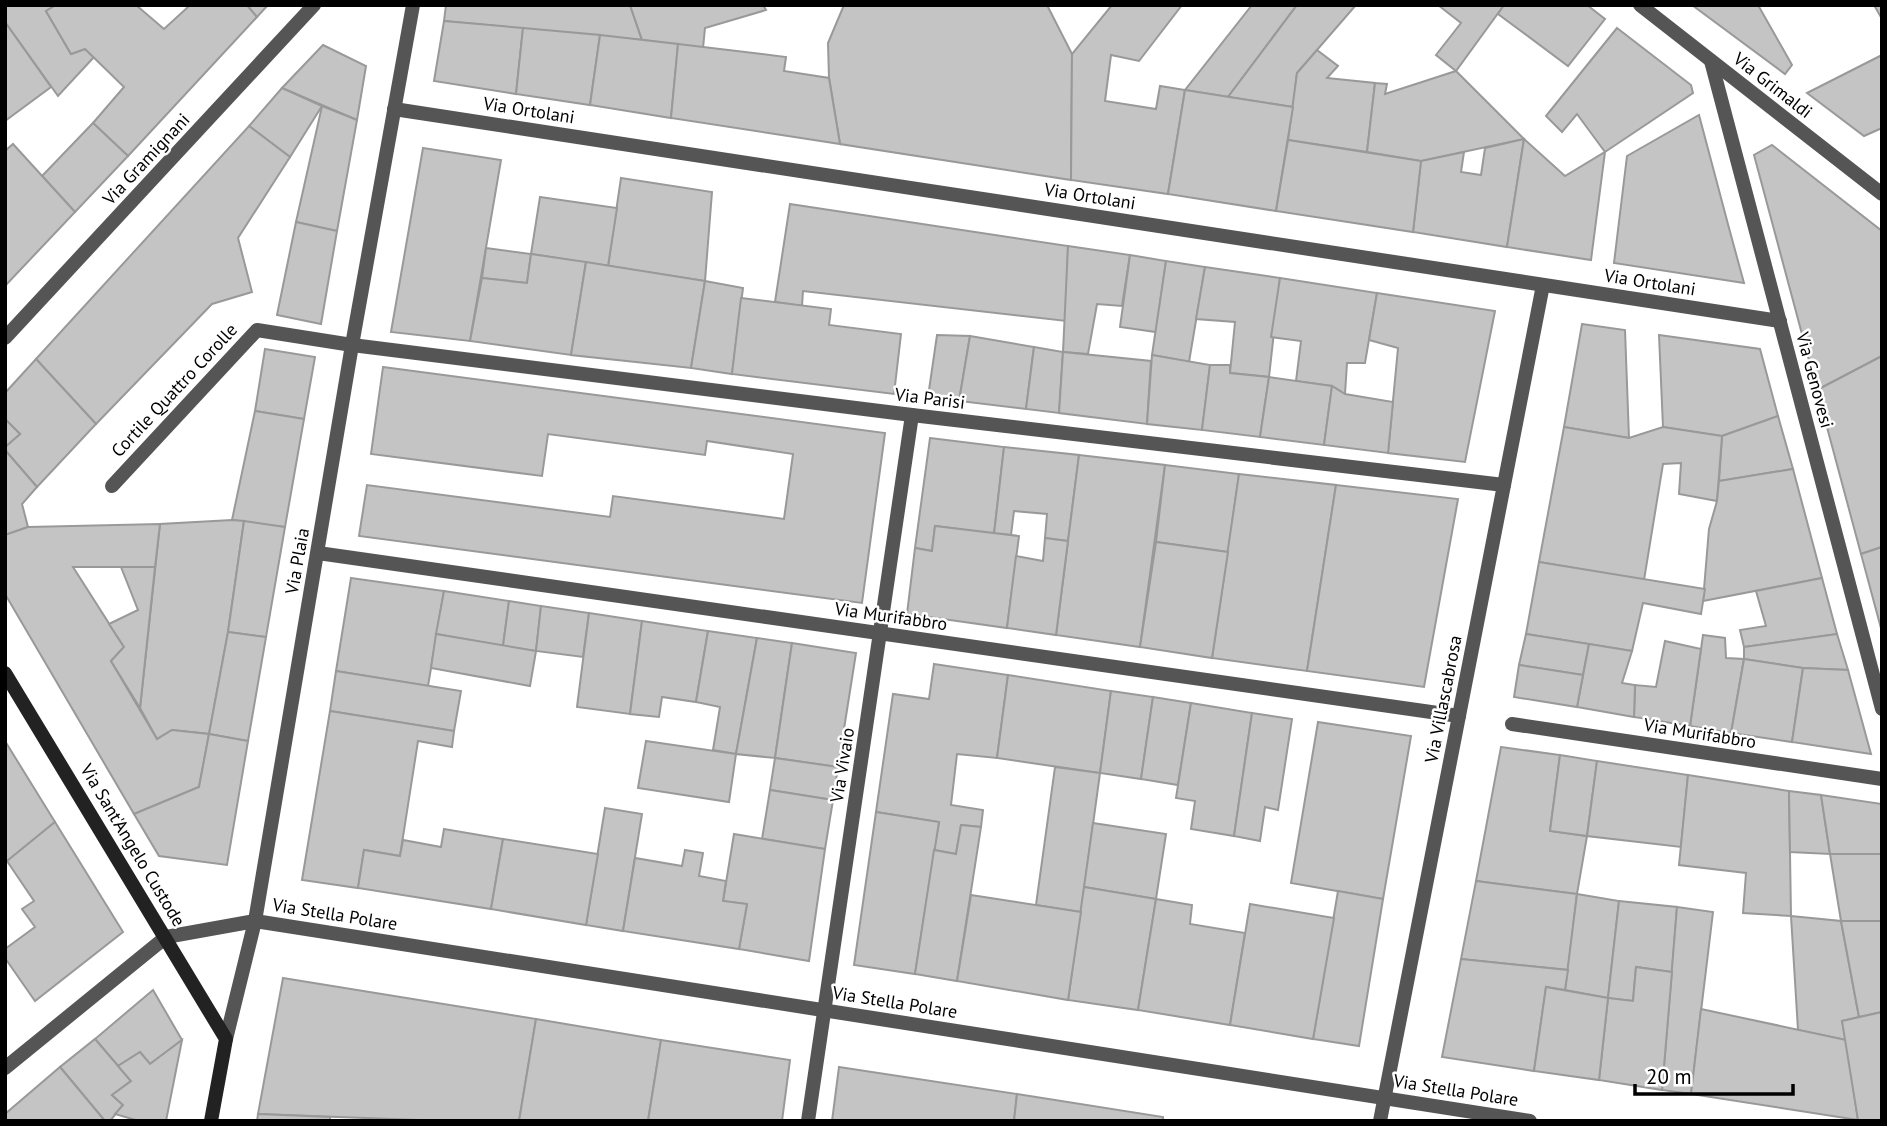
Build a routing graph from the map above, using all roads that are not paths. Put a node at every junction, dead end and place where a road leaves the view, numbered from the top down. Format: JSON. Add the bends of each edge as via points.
{"nodes":[{"id":1,"x":314,"y":5,"type":"edge"},
{"id":2,"x":413,"y":5,"type":"edge"},
{"id":3,"x":1640,"y":5,"type":"edge"},
{"id":4,"x":1710,"y":61,"type":"junction"},
{"id":5,"x":394,"y":109,"type":"junction"},
{"id":6,"x":1882,"y":194,"type":"edge"},
{"id":7,"x":1543,"y":285,"type":"junction"},
{"id":8,"x":1780,"y":321,"type":"junction"},
{"id":9,"x":5,"y":338,"type":"edge"},
{"id":10,"x":352,"y":345,"type":"junction"},
{"id":11,"x":912,"y":415,"type":"junction"},
{"id":12,"x":1504,"y":485,"type":"junction"},
{"id":13,"x":112,"y":486,"type":"dead end"},
{"id":14,"x":318,"y":553,"type":"junction"},
{"id":15,"x":881,"y":634,"type":"junction"},
{"id":16,"x":5,"y":673,"type":"edge"},
{"id":17,"x":1882,"y":709,"type":"edge"},
{"id":18,"x":1459,"y":716,"type":"junction"},
{"id":19,"x":1512,"y":724,"type":"dead end"},
{"id":20,"x":1882,"y":779,"type":"edge"},
{"id":21,"x":255,"y":920,"type":"junction"},
{"id":22,"x":166,"y":937,"type":"junction"},
{"id":23,"x":824,"y":1010,"type":"junction"},
{"id":24,"x":226,"y":1039,"type":"junction"},
{"id":25,"x":5,"y":1068,"type":"edge"},
{"id":26,"x":1385,"y":1098,"type":"junction"},
{"id":27,"x":211,"y":1121,"type":"edge"},
{"id":28,"x":807,"y":1121,"type":"edge"},
{"id":29,"x":1380,"y":1121,"type":"edge"},
{"id":30,"x":1530,"y":1121,"type":"edge"}],
"edges":[{"from":1,"to":9,"type":"street","name":"Via Gramignani"},
{"from":2,"to":5,"type":"street","name":"Via Plaia"},
{"from":3,"to":4,"type":"street","name":"Via Grimaldi"},
{"from":4,"to":6,"type":"street","name":"Via Grimaldi"},
{"from":4,"to":8,"type":"street","name":"Via Genovesi"},
{"from":5,"to":7,"type":"street","name":"Via Ortolani"},
{"from":5,"to":10,"type":"street","name":"Via Plaia"},
{"from":7,"to":8,"type":"street","name":"Via Ortolani"},
{"from":7,"to":12,"type":"street","name":"Via Villascabrosa"},
{"from":8,"to":17,"type":"street","name":"Via Genovesi"},
{"from":10,"to":11,"type":"street","name":"Via Parisi"},
{"from":10,"to":13,"type":"street","name":"Cortile Quattro Corolle","via":[[257,330]]},
{"from":10,"to":14,"type":"street","name":"Via Plaia"},
{"from":11,"to":12,"type":"street","name":"Via Parisi"},
{"from":11,"to":15,"type":"street","name":"Via Vivaio"},
{"from":12,"to":18,"type":"street","name":"Via Villascabrosa"},
{"from":14,"to":15,"type":"street","name":"Via Murifabbro"},
{"from":14,"to":21,"type":"street","name":"Via Plaia"},
{"from":15,"to":18,"type":"street","name":"Via Murifabbro"},
{"from":15,"to":23,"type":"street","name":"Via Vivaio"},
{"from":16,"to":22,"type":"street","name":"Via Sant'Angelo Custode"},
{"from":18,"to":26,"type":"street","name":"Via Villascabrosa"},
{"from":19,"to":20,"type":"street","name":"Via Murifabbro"},
{"from":21,"to":22,"type":"street","name":"Via Stella Polare"},
{"from":21,"to":23,"type":"street","name":"Via Stella Polare"},
{"from":21,"to":24,"type":"street","name":"Via Plaia"},
{"from":22,"to":24,"type":"street","name":"Via Sant'Angelo Custode"},
{"from":22,"to":25,"type":"street"},
{"from":23,"to":26,"type":"street","name":"Via Stella Polare"},
{"from":23,"to":28,"type":"street","name":"Via Vivaio"},
{"from":24,"to":27,"type":"street","name":"Via Plaia"},
{"from":26,"to":29,"type":"street","name":"Via Villascabrosa"},
{"from":26,"to":30,"type":"street","name":"Via Stella Polare"}]}
